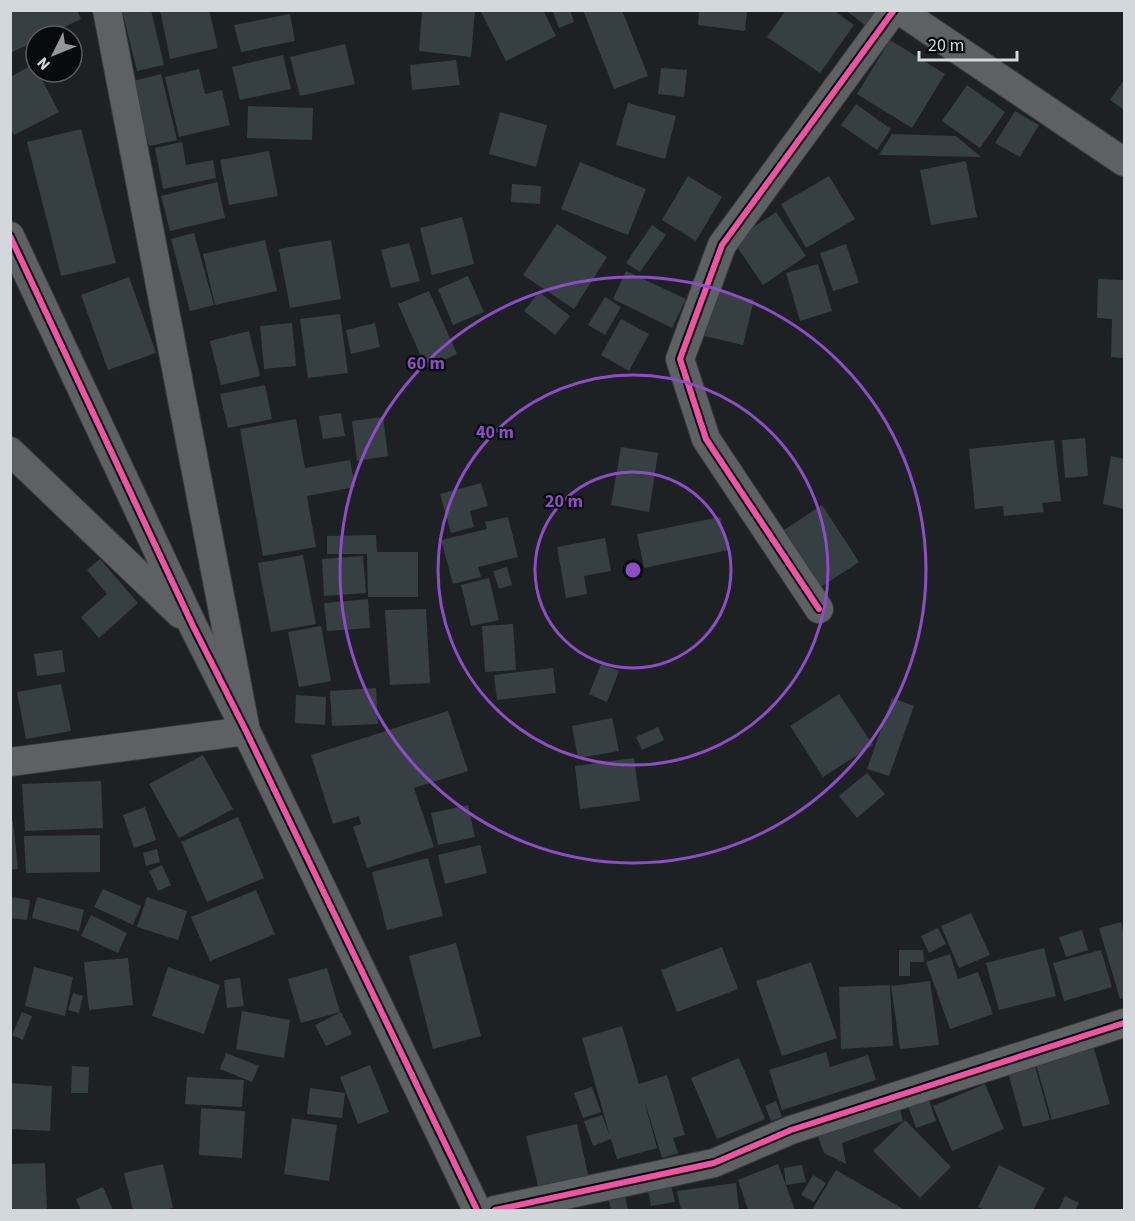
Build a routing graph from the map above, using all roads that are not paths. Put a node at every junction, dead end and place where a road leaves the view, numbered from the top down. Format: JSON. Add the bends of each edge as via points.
{"nodes":[{"id":1,"x":107,"y":10,"type":"edge"},
{"id":2,"x":894,"y":10,"type":"edge"},
{"id":3,"x":898,"y":10,"type":"edge"},
{"id":4,"x":1125,"y":162,"type":"edge"},
{"id":5,"x":10,"y":236,"type":"edge"},
{"id":6,"x":10,"y":451,"type":"edge"},
{"id":7,"x":819,"y":609,"type":"dead end"},
{"id":8,"x":193,"y":626,"type":"junction"},
{"id":9,"x":246,"y":731,"type":"junction"},
{"id":10,"x":10,"y":762,"type":"edge"},
{"id":11,"x":1125,"y":1023,"type":"edge"},
{"id":12,"x":477,"y":1210,"type":"edge"},
{"id":13,"x":495,"y":1210,"type":"edge"}],
"edges":[{"from":1,"to":9,"type":"street"},
{"from":2,"to":7,"type":"street","via":[[722,245],[680,359],[705,439]]},
{"from":3,"to":4,"type":"street"},
{"from":5,"to":8,"type":"street"},
{"from":6,"to":8,"type":"street"},
{"from":8,"to":9,"type":"street"},
{"from":9,"to":10,"type":"street"},
{"from":9,"to":12,"type":"street"},
{"from":11,"to":13,"type":"street","via":[[791,1130],[714,1163]]}]}
